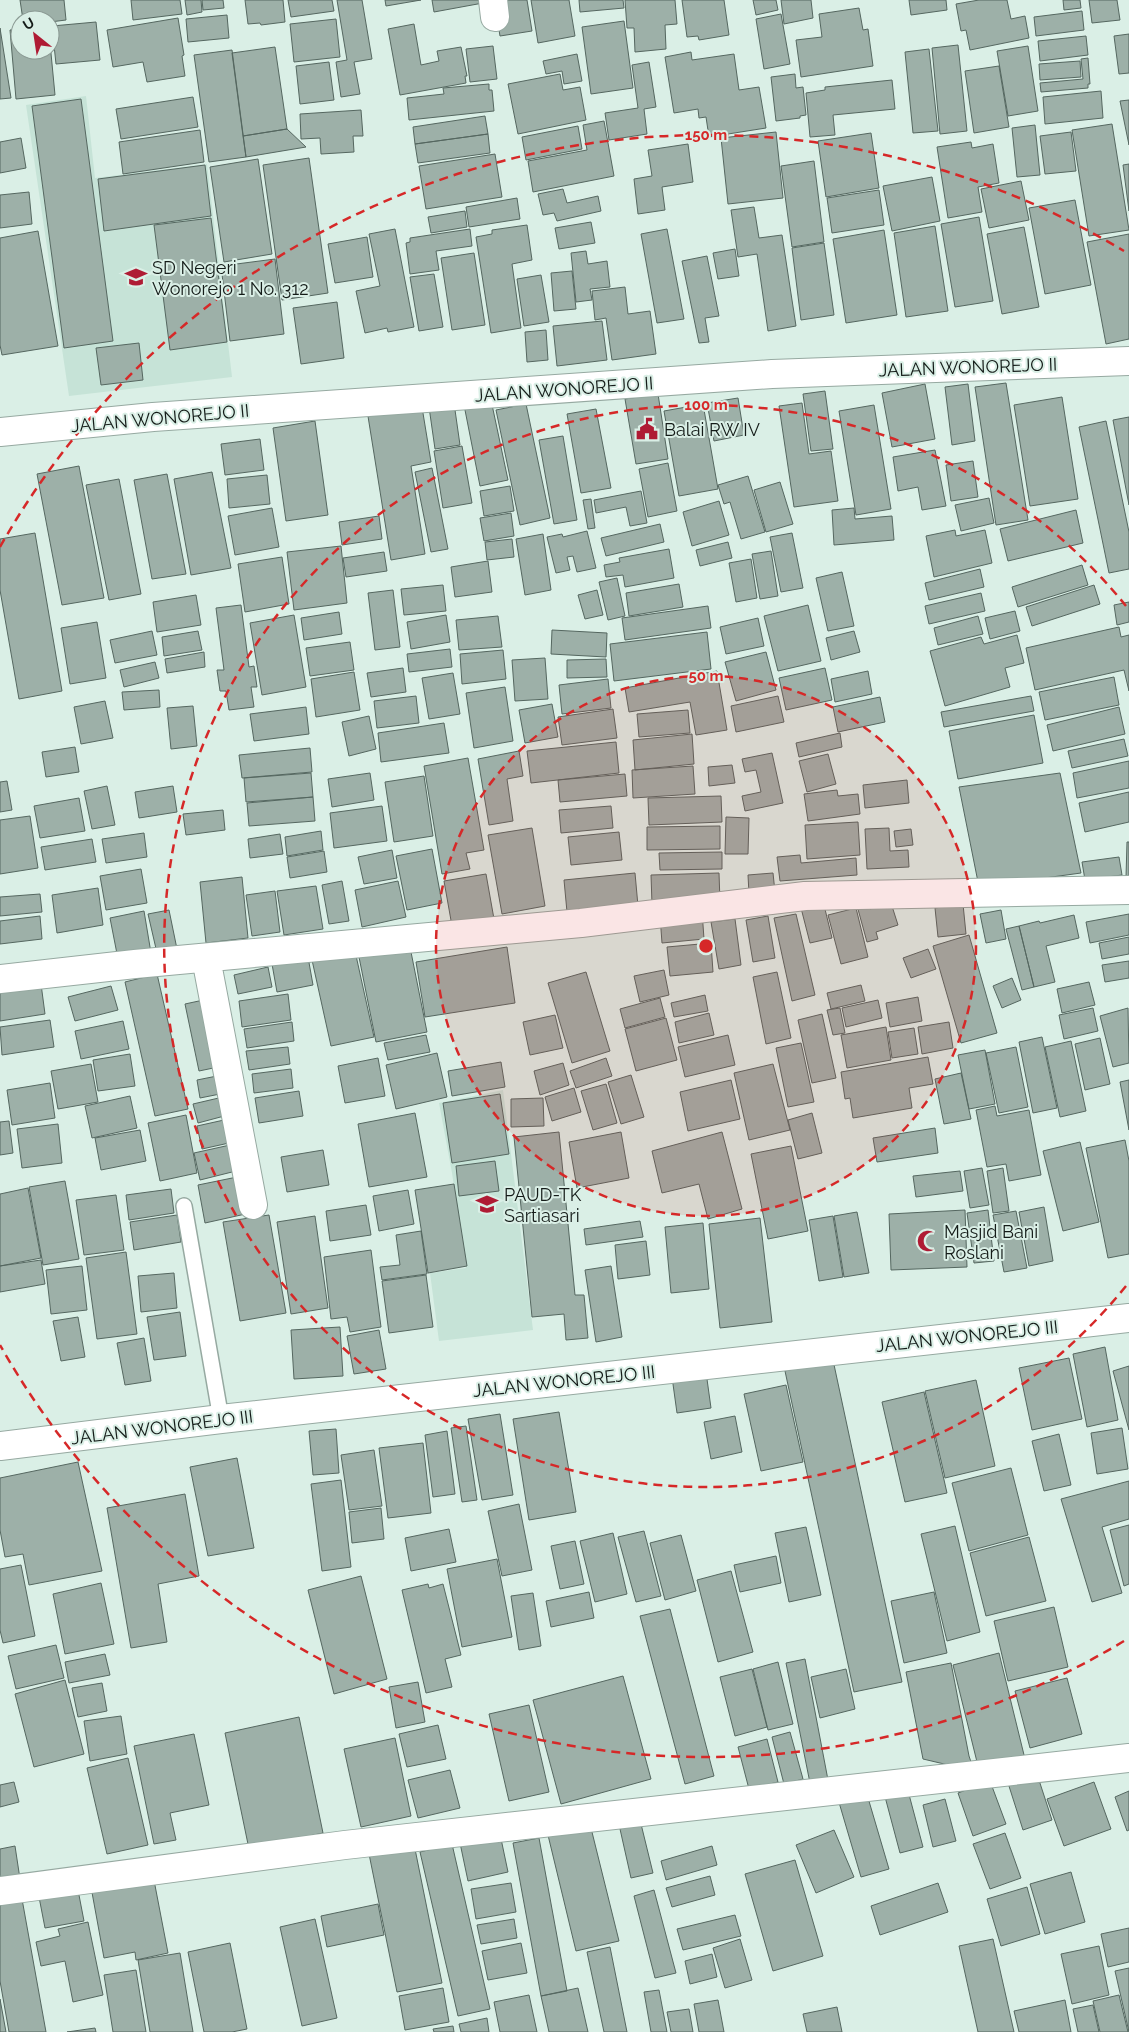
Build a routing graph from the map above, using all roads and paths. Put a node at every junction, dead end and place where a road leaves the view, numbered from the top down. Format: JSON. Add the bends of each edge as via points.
{"nodes":[{"id":1,"x":1129,"y":361,"type":"edge"},
{"id":2,"x":0,"y":432,"type":"edge"},
{"id":3,"x":1129,"y":890,"type":"edge"},
{"id":4,"x":206,"y":958,"type":"junction"},
{"id":5,"x":0,"y":979,"type":"edge"},
{"id":6,"x":253,"y":1204,"type":"dead end"},
{"id":7,"x":184,"y":1206,"type":"dead end"},
{"id":8,"x":1129,"y":1318,"type":"edge"},
{"id":9,"x":221,"y":1419,"type":"junction"},
{"id":10,"x":0,"y":1446,"type":"edge"},
{"id":11,"x":1129,"y":1758,"type":"edge"},
{"id":12,"x":0,"y":1891,"type":"edge"}],
"edges":[{"from":1,"to":2,"type":"street","name":"JALAN WONOREJO II","via":[[772,374],[153,417]]},
{"from":3,"to":4,"type":"street","via":[[805,896],[581,923]]},
{"from":4,"to":5,"type":"street"},
{"from":4,"to":6,"type":"street"},
{"from":7,"to":9,"type":"lane"},
{"from":8,"to":9,"type":"street","name":"JALAN WONOREJO III"},
{"from":9,"to":10,"type":"street","name":"JALAN WONOREJO III"},
{"from":11,"to":12,"type":"street","via":[[345,1845]]}]}
